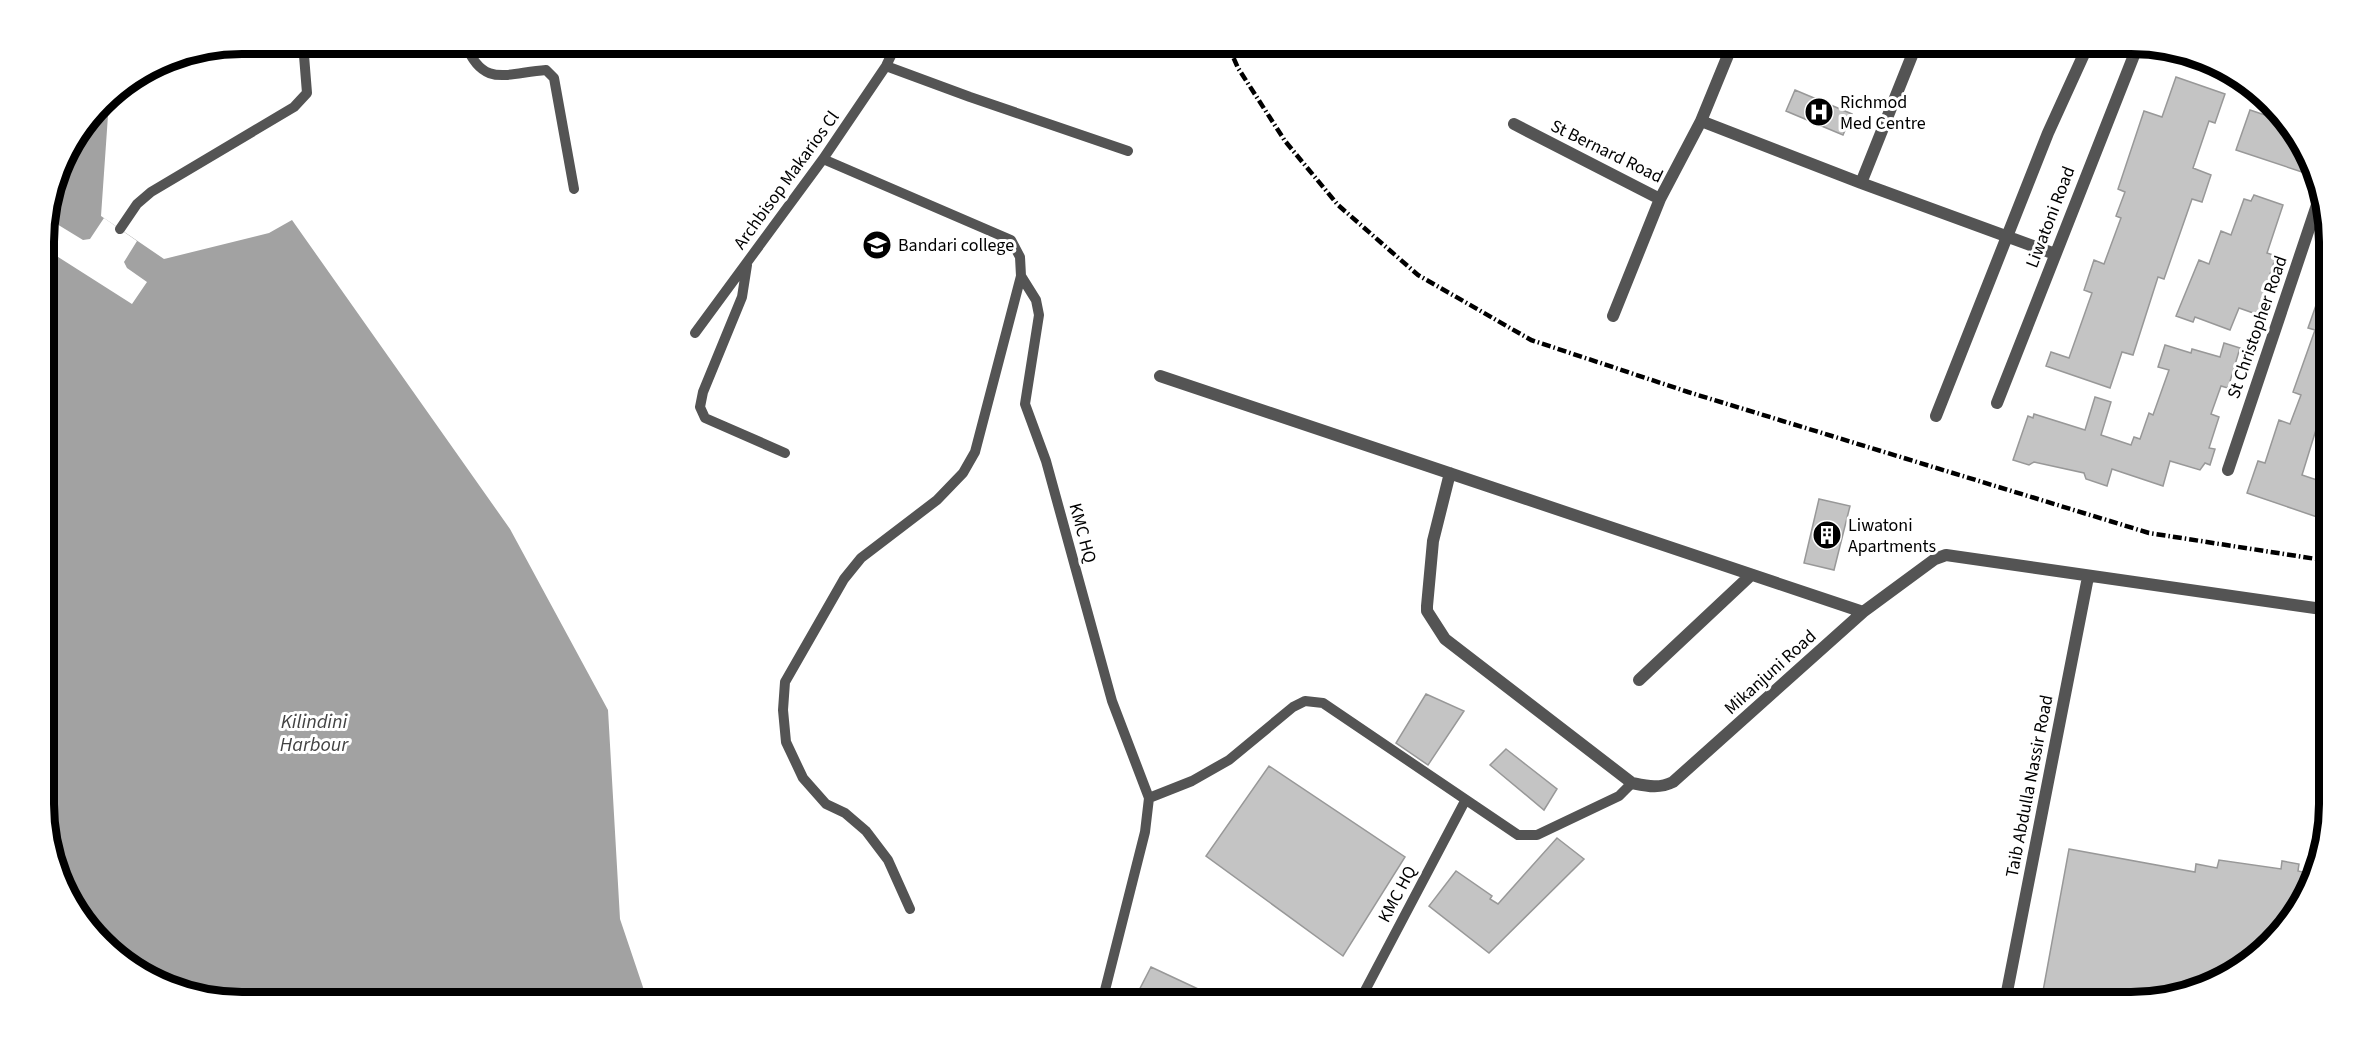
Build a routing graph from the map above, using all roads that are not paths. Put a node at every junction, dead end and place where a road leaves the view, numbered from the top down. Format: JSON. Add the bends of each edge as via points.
{"nodes":[{"id":1,"x":304,"y":54,"type":"edge"},
{"id":2,"x":470,"y":54,"type":"edge"},
{"id":3,"x":892,"y":54,"type":"edge"},
{"id":4,"x":1729,"y":54,"type":"edge"},
{"id":5,"x":1913,"y":54,"type":"edge"},
{"id":6,"x":2084,"y":54,"type":"edge"},
{"id":7,"x":2134,"y":54,"type":"edge"},
{"id":8,"x":886,"y":66,"type":"junction"},
{"id":9,"x":1701,"y":121,"type":"junction"},
{"id":10,"x":1514,"y":124,"type":"dead end"},
{"id":11,"x":1128,"y":151,"type":"dead end"},
{"id":12,"x":823,"y":159,"type":"junction"},
{"id":13,"x":1861,"y":183,"type":"junction"},
{"id":14,"x":574,"y":189,"type":"dead end"},
{"id":15,"x":1660,"y":199,"type":"junction"},
{"id":16,"x":2316,"y":209,"type":"edge"},
{"id":17,"x":120,"y":229,"type":"dead end"},
{"id":18,"x":2008,"y":237,"type":"junction"},
{"id":19,"x":2055,"y":254,"type":"junction"},
{"id":20,"x":747,"y":262,"type":"junction"},
{"id":21,"x":1022,"y":276,"type":"junction"},
{"id":22,"x":1613,"y":316,"type":"dead end"},
{"id":23,"x":695,"y":333,"type":"dead end"},
{"id":24,"x":1160,"y":376,"type":"dead end"},
{"id":25,"x":1997,"y":403,"type":"dead end"},
{"id":26,"x":1936,"y":416,"type":"dead end"},
{"id":27,"x":785,"y":453,"type":"dead end"},
{"id":28,"x":2228,"y":470,"type":"dead end"},
{"id":29,"x":1450,"y":473,"type":"junction"},
{"id":30,"x":1750,"y":575,"type":"junction"},
{"id":31,"x":2088,"y":577,"type":"junction"},
{"id":32,"x":2319,"y":609,"type":"edge"},
{"id":33,"x":1863,"y":612,"type":"junction"},
{"id":34,"x":1639,"y":680,"type":"dead end"},
{"id":35,"x":1632,"y":783,"type":"junction"},
{"id":36,"x":1149,"y":798,"type":"junction"},
{"id":37,"x":1465,"y":801,"type":"junction"},
{"id":38,"x":910,"y":909,"type":"dead end"},
{"id":39,"x":1105,"y":992,"type":"edge"},
{"id":40,"x":1364,"y":992,"type":"edge"},
{"id":41,"x":2008,"y":992,"type":"edge"}],
"edges":[{"from":1,"to":17,"type":"lane","via":[[307,93],[294,107],[151,192],[137,204]]},
{"from":2,"to":14,"type":"lane","via":[[485,73],[498,76],[546,70],[554,78]]},
{"from":3,"to":8,"type":"lane","name":"Archbisop Makarios Cl"},
{"from":4,"to":9,"type":"street","name":"St Bernard Road"},
{"from":5,"to":13,"type":"street"},
{"from":6,"to":18,"type":"street","via":[[2048,133]]},
{"from":7,"to":19,"type":"street","name":"Liwatoni Road"},
{"from":8,"to":11,"type":"lane"},
{"from":8,"to":12,"type":"lane","name":"Archbisop Makarios Cl"},
{"from":9,"to":13,"type":"street"},
{"from":9,"to":15,"type":"street","name":"St Bernard Road"},
{"from":10,"to":15,"type":"street","name":"St Bernard Road"},
{"from":12,"to":20,"type":"lane","name":"Archbisop Makarios Cl"},
{"from":12,"to":21,"type":"lane","via":[[1011,240],[1020,257]]},
{"from":13,"to":18,"type":"street"},
{"from":15,"to":22,"type":"street"},
{"from":16,"to":28,"type":"street","name":"St Christopher Road"},
{"from":18,"to":19,"type":"street"},
{"from":18,"to":26,"type":"street"},
{"from":19,"to":25,"type":"street","name":"Liwatoni Road"},
{"from":20,"to":23,"type":"lane","name":"Archbisop Makarios Cl"},
{"from":20,"to":27,"type":"lane","via":[[742,297],[700,407],[705,418]]},
{"from":21,"to":36,"type":"lane","name":"KMC HQ","via":[[1036,300],[1039,315],[1025,404],[1046,461],[1112,701]]},
{"from":21,"to":38,"type":"lane","via":[[975,452],[963,473],[937,500],[861,558],[844,579],[785,682],[786,742],[803,778],[826,804],[845,813],[866,831],[888,860]]},
{"from":24,"to":29,"type":"street"},
{"from":29,"to":30,"type":"street"},
{"from":29,"to":35,"type":"street","via":[[1433,542],[1427,611],[1445,639]]},
{"from":30,"to":33,"type":"street"},
{"from":30,"to":34,"type":"street"},
{"from":31,"to":32,"type":"street","name":"Mikanjuni Road"},
{"from":31,"to":33,"type":"street","name":"Mikanjuni Road","via":[[1946,555]]},
{"from":31,"to":41,"type":"street","name":"Taib Abdulla Nassir Road"},
{"from":33,"to":35,"type":"street","name":"Mikanjuni Road","via":[[1673,782],[1663,787]]},
{"from":35,"to":37,"type":"lane","via":[[1619,796],[1527,837]]},
{"from":36,"to":37,"type":"lane","via":[[1192,781],[1229,760],[1305,701],[1323,703]]},
{"from":36,"to":39,"type":"lane","name":"KMC HQ","via":[[1145,832]]},
{"from":37,"to":40,"type":"lane","name":"KMC HQ"}]}
